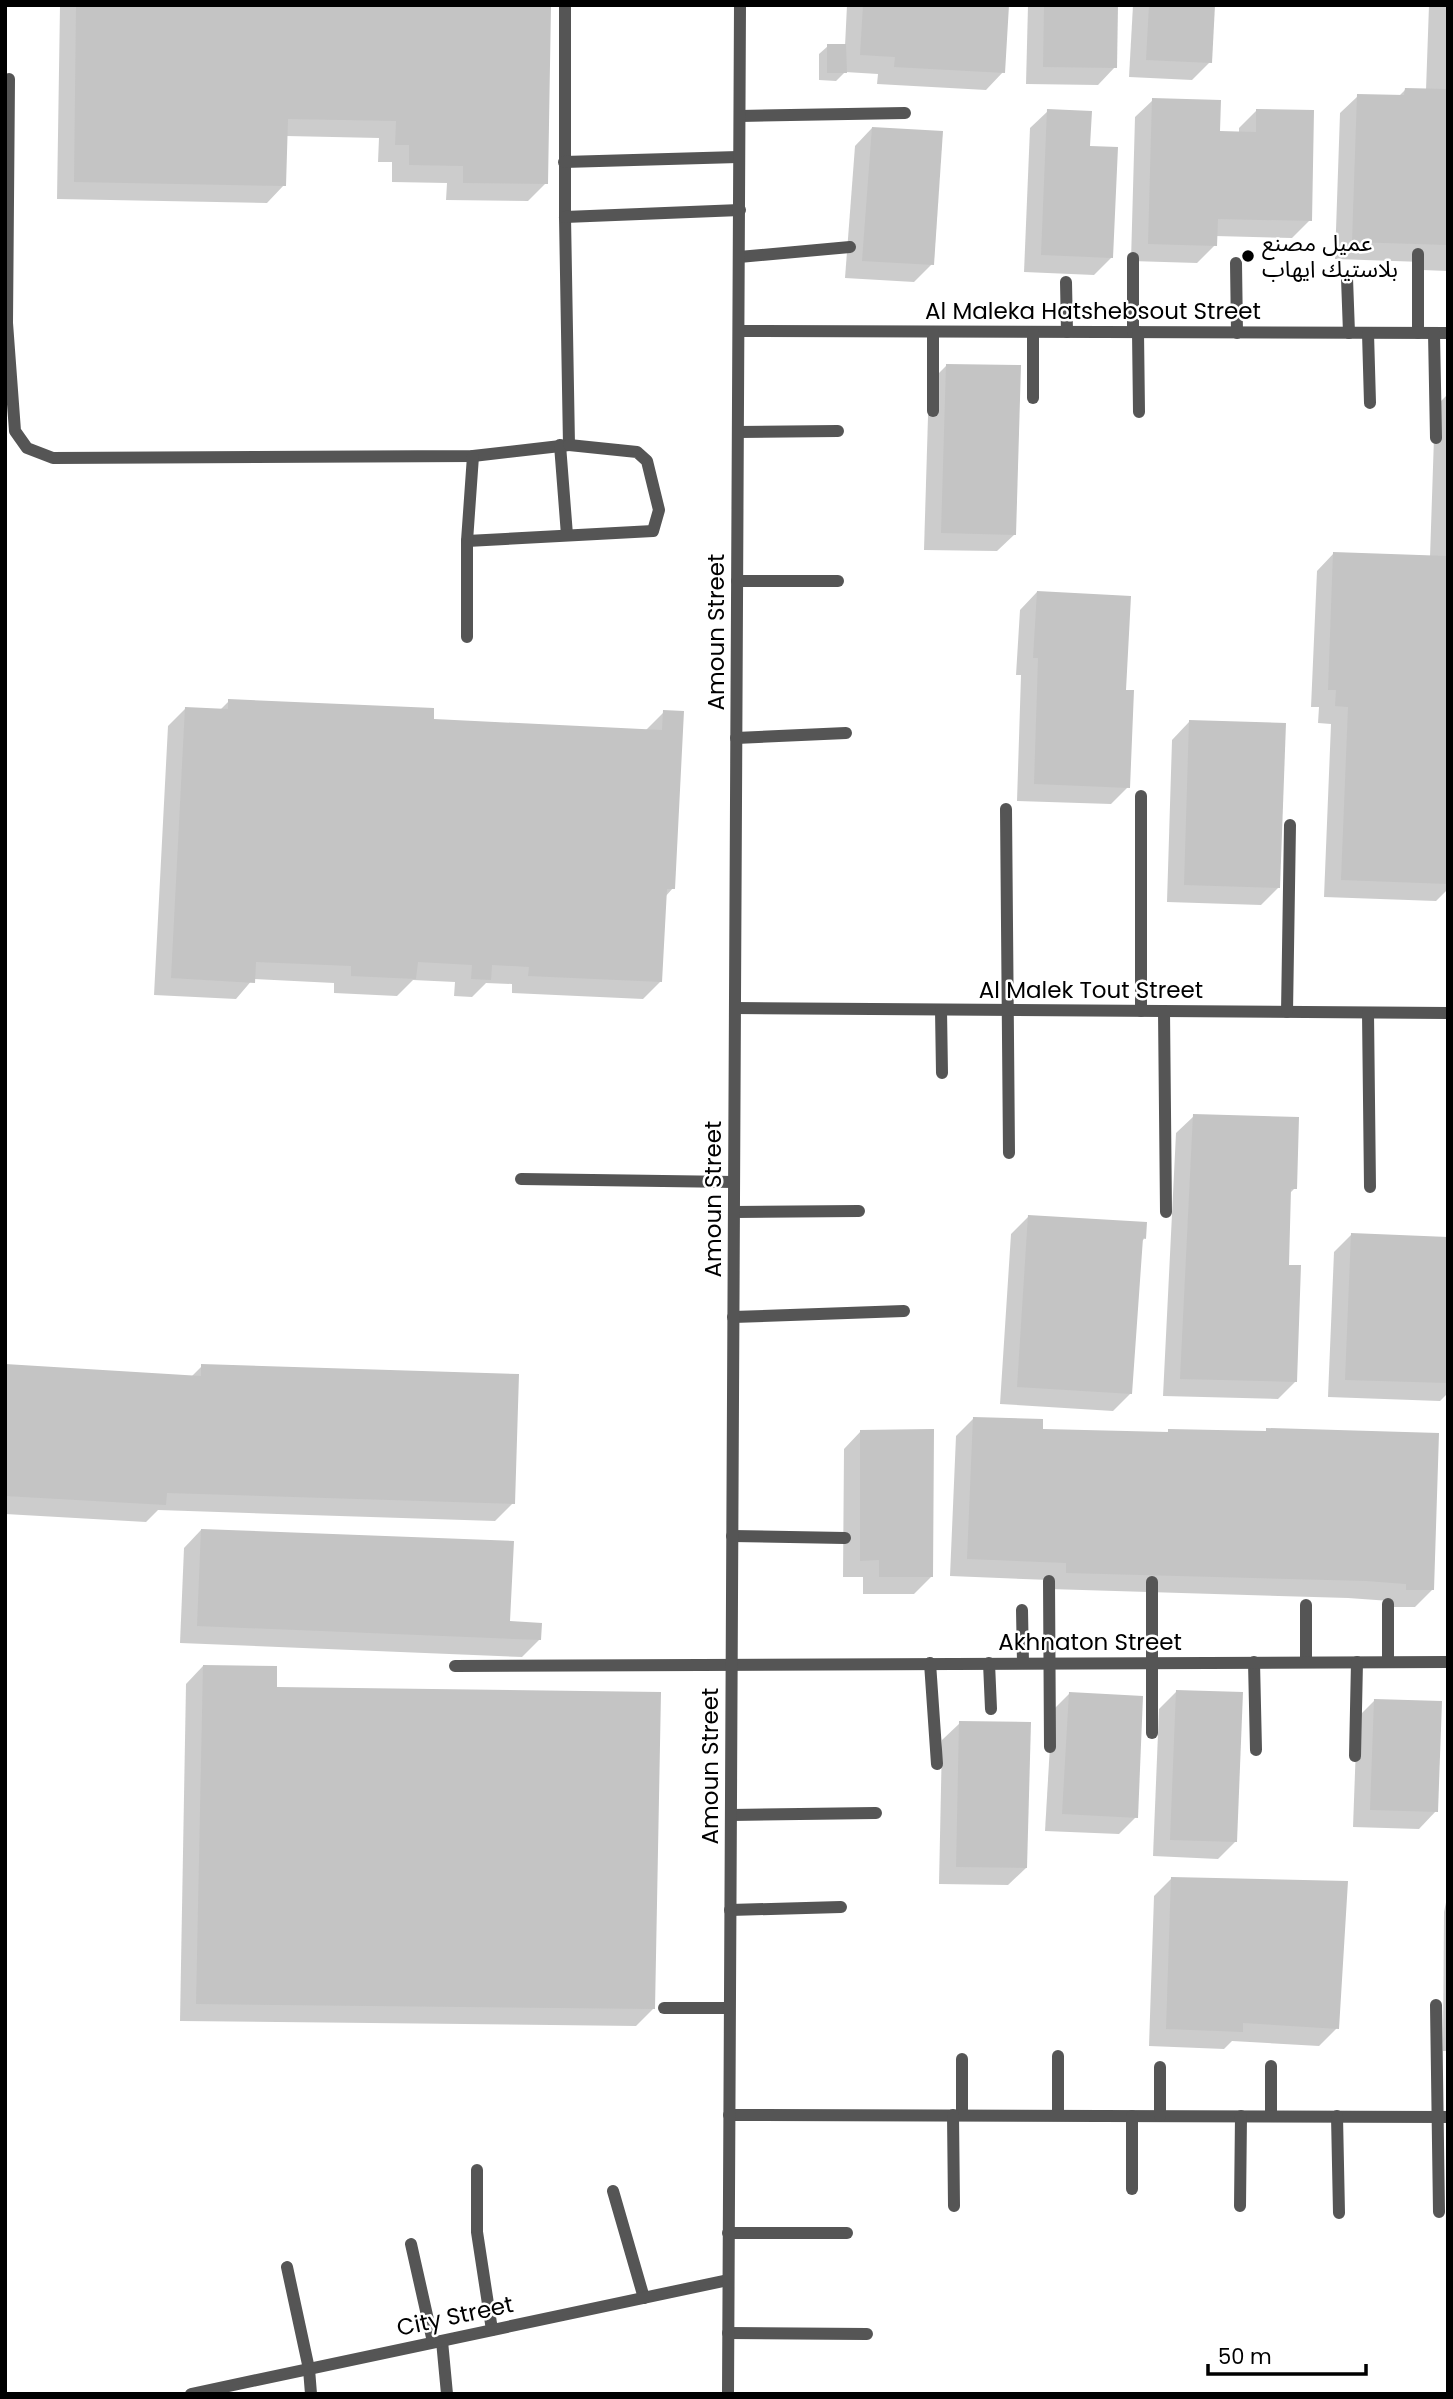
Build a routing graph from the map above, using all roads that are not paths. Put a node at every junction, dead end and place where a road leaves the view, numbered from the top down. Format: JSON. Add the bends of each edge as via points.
{"nodes":[{"id":1,"x":565,"y":5,"type":"edge"},
{"id":2,"x":740,"y":5,"type":"edge"},
{"id":3,"x":9,"y":79,"type":"dead end"},
{"id":4,"x":905,"y":113,"type":"dead end"},
{"id":5,"x":740,"y":116,"type":"junction"},
{"id":6,"x":738,"y":157,"type":"junction"},
{"id":7,"x":564,"y":162,"type":"junction"},
{"id":8,"x":740,"y":210,"type":"junction"},
{"id":9,"x":565,"y":217,"type":"junction"},
{"id":10,"x":849,"y":247,"type":"dead end"},
{"id":11,"x":1418,"y":254,"type":"dead end"},
{"id":12,"x":739,"y":257,"type":"junction"},
{"id":13,"x":1133,"y":258,"type":"dead end"},
{"id":14,"x":1236,"y":263,"type":"dead end"},
{"id":15,"x":1348,"y":278,"type":"dead end"},
{"id":16,"x":1066,"y":282,"type":"dead end"},
{"id":17,"x":738,"y":331,"type":"junction"},
{"id":18,"x":933,"y":332,"type":"junction"},
{"id":19,"x":1033,"y":332,"type":"junction"},
{"id":20,"x":1067,"y":332,"type":"junction"},
{"id":21,"x":1135,"y":332,"type":"junction"},
{"id":22,"x":1237,"y":332,"type":"junction"},
{"id":23,"x":1349,"y":333,"type":"junction"},
{"id":24,"x":1368,"y":333,"type":"junction"},
{"id":25,"x":1418,"y":333,"type":"junction"},
{"id":26,"x":1434,"y":333,"type":"junction"},
{"id":27,"x":1448,"y":333,"type":"edge"},
{"id":28,"x":1033,"y":398,"type":"dead end"},
{"id":29,"x":1370,"y":403,"type":"dead end"},
{"id":30,"x":933,"y":411,"type":"dead end"},
{"id":31,"x":1139,"y":412,"type":"dead end"},
{"id":32,"x":838,"y":431,"type":"dead end"},
{"id":33,"x":738,"y":432,"type":"junction"},
{"id":34,"x":1436,"y":438,"type":"dead end"},
{"id":35,"x":565,"y":445,"type":"junction"},
{"id":36,"x":473,"y":456,"type":"junction"},
{"id":37,"x":567,"y":535,"type":"junction"},
{"id":38,"x":467,"y":541,"type":"junction"},
{"id":39,"x":737,"y":581,"type":"junction"},
{"id":40,"x":838,"y":581,"type":"dead end"},
{"id":41,"x":467,"y":637,"type":"dead end"},
{"id":42,"x":846,"y":733,"type":"dead end"},
{"id":43,"x":736,"y":738,"type":"junction"},
{"id":44,"x":1141,"y":796,"type":"dead end"},
{"id":45,"x":1006,"y":809,"type":"dead end"},
{"id":46,"x":1290,"y":825,"type":"dead end"},
{"id":47,"x":735,"y":1009,"type":"junction"},
{"id":48,"x":941,"y":1010,"type":"junction"},
{"id":49,"x":1008,"y":1010,"type":"junction"},
{"id":50,"x":1141,"y":1011,"type":"junction"},
{"id":51,"x":1164,"y":1011,"type":"junction"},
{"id":52,"x":1287,"y":1012,"type":"junction"},
{"id":53,"x":1368,"y":1013,"type":"junction"},
{"id":54,"x":1448,"y":1013,"type":"edge"},
{"id":55,"x":942,"y":1073,"type":"dead end"},
{"id":56,"x":1009,"y":1153,"type":"dead end"},
{"id":57,"x":521,"y":1179,"type":"dead end"},
{"id":58,"x":734,"y":1182,"type":"junction"},
{"id":59,"x":1370,"y":1187,"type":"dead end"},
{"id":60,"x":734,"y":1212,"type":"junction"},
{"id":61,"x":859,"y":1212,"type":"dead end"},
{"id":62,"x":1166,"y":1212,"type":"dead end"},
{"id":63,"x":904,"y":1311,"type":"dead end"},
{"id":64,"x":733,"y":1317,"type":"junction"},
{"id":65,"x":732,"y":1536,"type":"junction"},
{"id":66,"x":845,"y":1538,"type":"dead end"},
{"id":67,"x":1049,"y":1581,"type":"dead end"},
{"id":68,"x":1152,"y":1582,"type":"dead end"},
{"id":69,"x":1388,"y":1604,"type":"dead end"},
{"id":70,"x":1306,"y":1605,"type":"dead end"},
{"id":71,"x":1022,"y":1610,"type":"dead end"},
{"id":72,"x":1152,"y":1662,"type":"junction"},
{"id":73,"x":1254,"y":1662,"type":"junction"},
{"id":74,"x":1306,"y":1662,"type":"junction"},
{"id":75,"x":1357,"y":1662,"type":"junction"},
{"id":76,"x":1388,"y":1662,"type":"junction"},
{"id":77,"x":1448,"y":1662,"type":"edge"},
{"id":78,"x":930,"y":1663,"type":"junction"},
{"id":79,"x":989,"y":1663,"type":"junction"},
{"id":80,"x":1023,"y":1663,"type":"junction"},
{"id":81,"x":1049,"y":1663,"type":"junction"},
{"id":82,"x":732,"y":1664,"type":"junction"},
{"id":83,"x":455,"y":1666,"type":"dead end"},
{"id":84,"x":991,"y":1709,"type":"dead end"},
{"id":85,"x":1153,"y":1733,"type":"dead end"},
{"id":86,"x":1050,"y":1747,"type":"dead end"},
{"id":87,"x":1256,"y":1749,"type":"dead end"},
{"id":88,"x":1355,"y":1756,"type":"dead end"},
{"id":89,"x":937,"y":1764,"type":"dead end"},
{"id":90,"x":876,"y":1813,"type":"dead end"},
{"id":91,"x":730,"y":1815,"type":"junction"},
{"id":92,"x":841,"y":1908,"type":"dead end"},
{"id":93,"x":730,"y":1910,"type":"junction"},
{"id":94,"x":1436,"y":2005,"type":"dead end"},
{"id":95,"x":664,"y":2008,"type":"dead end"},
{"id":96,"x":729,"y":2008,"type":"junction"},
{"id":97,"x":1058,"y":2056,"type":"dead end"},
{"id":98,"x":962,"y":2059,"type":"dead end"},
{"id":99,"x":1270,"y":2066,"type":"dead end"},
{"id":100,"x":1160,"y":2067,"type":"dead end"},
{"id":101,"x":729,"y":2115,"type":"junction"},
{"id":102,"x":958,"y":2115,"type":"junction"},
{"id":103,"x":1058,"y":2115,"type":"junction"},
{"id":104,"x":1132,"y":2116,"type":"junction"},
{"id":105,"x":1160,"y":2116,"type":"junction"},
{"id":106,"x":1241,"y":2116,"type":"junction"},
{"id":107,"x":1271,"y":2116,"type":"junction"},
{"id":108,"x":1337,"y":2116,"type":"junction"},
{"id":109,"x":1443,"y":2117,"type":"edge"},
{"id":110,"x":477,"y":2170,"type":"dead end"},
{"id":111,"x":1132,"y":2189,"type":"dead end"},
{"id":112,"x":613,"y":2191,"type":"dead end"},
{"id":113,"x":954,"y":2206,"type":"dead end"},
{"id":114,"x":1240,"y":2206,"type":"dead end"},
{"id":115,"x":1438,"y":2212,"type":"dead end"},
{"id":116,"x":1339,"y":2213,"type":"dead end"},
{"id":117,"x":728,"y":2233,"type":"junction"},
{"id":118,"x":847,"y":2233,"type":"dead end"},
{"id":119,"x":411,"y":2244,"type":"dead end"},
{"id":120,"x":287,"y":2267,"type":"dead end"},
{"id":121,"x":727,"y":2280,"type":"junction"},
{"id":122,"x":644,"y":2298,"type":"junction"},
{"id":123,"x":492,"y":2330,"type":"junction"},
{"id":124,"x":728,"y":2333,"type":"junction"},
{"id":125,"x":867,"y":2334,"type":"dead end"},
{"id":126,"x":438,"y":2342,"type":"junction"},
{"id":127,"x":309,"y":2369,"type":"junction"},
{"id":128,"x":225,"y":2390,"type":"edge"},
{"id":129,"x":191,"y":2394,"type":"edge"},
{"id":130,"x":311,"y":2394,"type":"edge"},
{"id":131,"x":447,"y":2394,"type":"edge"},
{"id":132,"x":728,"y":2394,"type":"edge"}],
"edges":[{"from":1,"to":7,"type":"lane"},
{"from":2,"to":5,"type":"lane","name":"Amoun Street"},
{"from":3,"to":36,"type":"lane","via":[[7,323],[15,431],[27,448],[53,458]]},
{"from":4,"to":5,"type":"lane"},
{"from":5,"to":6,"type":"lane","name":"Amoun Street"},
{"from":6,"to":7,"type":"lane"},
{"from":6,"to":8,"type":"lane","name":"Amoun Street"},
{"from":7,"to":9,"type":"lane"},
{"from":8,"to":9,"type":"lane"},
{"from":8,"to":12,"type":"lane","name":"Amoun Street"},
{"from":9,"to":35,"type":"lane"},
{"from":10,"to":12,"type":"lane"},
{"from":11,"to":25,"type":"lane"},
{"from":12,"to":17,"type":"lane","name":"Amoun Street"},
{"from":13,"to":21,"type":"lane"},
{"from":14,"to":22,"type":"lane"},
{"from":15,"to":23,"type":"lane"},
{"from":16,"to":20,"type":"lane"},
{"from":17,"to":18,"type":"lane","name":"Al Maleka Hatshebsout Street"},
{"from":17,"to":33,"type":"lane","name":"Amoun Street"},
{"from":18,"to":19,"type":"lane","name":"Al Maleka Hatshebsout Street"},
{"from":18,"to":30,"type":"lane"},
{"from":19,"to":20,"type":"lane","name":"Al Maleka Hatshebsout Street"},
{"from":19,"to":28,"type":"lane"},
{"from":20,"to":21,"type":"lane","name":"Al Maleka Hatshebsout Street"},
{"from":21,"to":22,"type":"lane","name":"Al Maleka Hatshebsout Street"},
{"from":21,"to":31,"type":"lane"},
{"from":22,"to":23,"type":"lane","name":"Al Maleka Hatshebsout Street"},
{"from":23,"to":24,"type":"lane","name":"Al Maleka Hatshebsout Street"},
{"from":24,"to":25,"type":"lane","name":"Al Maleka Hatshebsout Street"},
{"from":24,"to":29,"type":"lane"},
{"from":25,"to":26,"type":"lane","name":"Al Maleka Hatshebsout Street"},
{"from":26,"to":27,"type":"lane","name":"Al Maleka Hatshebsout Street"},
{"from":26,"to":34,"type":"lane"},
{"from":32,"to":33,"type":"lane"},
{"from":33,"to":39,"type":"lane","name":"Amoun Street"},
{"from":35,"to":36,"type":"lane"},
{"from":35,"to":37,"type":"lane"},
{"from":35,"to":37,"type":"lane","via":[[637,452],[647,461],[659,510],[653,531]]},
{"from":36,"to":38,"type":"lane"},
{"from":37,"to":38,"type":"lane"},
{"from":38,"to":41,"type":"lane"},
{"from":39,"to":40,"type":"lane"},
{"from":39,"to":43,"type":"lane","name":"Amoun Street"},
{"from":42,"to":43,"type":"lane"},
{"from":43,"to":47,"type":"lane","name":"Amoun Street"},
{"from":44,"to":50,"type":"lane"},
{"from":45,"to":49,"type":"lane"},
{"from":46,"to":52,"type":"lane"},
{"from":47,"to":48,"type":"lane","name":"Al Malek Tout Street"},
{"from":47,"to":58,"type":"lane","name":"Amoun Street"},
{"from":48,"to":49,"type":"lane","name":"Al Malek Tout Street"},
{"from":48,"to":55,"type":"lane"},
{"from":49,"to":50,"type":"lane","name":"Al Malek Tout Street"},
{"from":49,"to":56,"type":"lane"},
{"from":50,"to":51,"type":"lane","name":"Al Malek Tout Street"},
{"from":51,"to":52,"type":"lane","name":"Al Malek Tout Street"},
{"from":51,"to":62,"type":"lane"},
{"from":52,"to":53,"type":"lane","name":"Al Malek Tout Street"},
{"from":53,"to":54,"type":"lane","name":"Al Malek Tout Street"},
{"from":53,"to":59,"type":"lane"},
{"from":57,"to":58,"type":"lane"},
{"from":58,"to":60,"type":"lane","name":"Amoun Street"},
{"from":60,"to":61,"type":"lane"},
{"from":60,"to":64,"type":"lane","name":"Amoun Street"},
{"from":63,"to":64,"type":"lane"},
{"from":64,"to":65,"type":"lane","name":"Amoun Street"},
{"from":65,"to":66,"type":"lane"},
{"from":65,"to":82,"type":"lane","name":"Amoun Street"},
{"from":67,"to":81,"type":"lane"},
{"from":68,"to":72,"type":"lane"},
{"from":69,"to":76,"type":"lane"},
{"from":70,"to":74,"type":"lane"},
{"from":71,"to":80,"type":"lane"},
{"from":72,"to":73,"type":"lane","name":"Akhnaton Street"},
{"from":72,"to":81,"type":"lane","name":"Akhnaton Street"},
{"from":72,"to":85,"type":"lane"},
{"from":73,"to":74,"type":"lane","name":"Akhnaton Street"},
{"from":73,"to":87,"type":"lane"},
{"from":74,"to":75,"type":"lane","name":"Akhnaton Street"},
{"from":75,"to":76,"type":"lane","name":"Akhnaton Street"},
{"from":75,"to":88,"type":"lane"},
{"from":76,"to":77,"type":"lane","name":"Akhnaton Street"},
{"from":78,"to":79,"type":"lane","name":"Akhnaton Street"},
{"from":78,"to":82,"type":"lane","name":"Akhnaton Street"},
{"from":78,"to":89,"type":"lane"},
{"from":79,"to":80,"type":"lane","name":"Akhnaton Street"},
{"from":79,"to":84,"type":"lane"},
{"from":80,"to":81,"type":"lane","name":"Akhnaton Street"},
{"from":81,"to":86,"type":"lane"},
{"from":82,"to":83,"type":"lane","name":"Akhnaton Street"},
{"from":82,"to":91,"type":"lane","name":"Amoun Street"},
{"from":90,"to":91,"type":"lane"},
{"from":91,"to":93,"type":"lane","name":"Amoun Street"},
{"from":92,"to":93,"type":"lane"},
{"from":93,"to":96,"type":"lane","name":"Amoun Street"},
{"from":94,"to":109,"type":"lane"},
{"from":95,"to":96,"type":"lane"},
{"from":96,"to":101,"type":"lane","name":"Amoun Street"},
{"from":97,"to":103,"type":"lane"},
{"from":98,"to":102,"type":"lane"},
{"from":99,"to":107,"type":"lane"},
{"from":100,"to":105,"type":"lane"},
{"from":101,"to":102,"type":"lane"},
{"from":101,"to":117,"type":"lane","name":"Amoun Street"},
{"from":102,"to":103,"type":"lane"},
{"from":102,"to":113,"type":"lane"},
{"from":103,"to":104,"type":"lane"},
{"from":104,"to":105,"type":"lane"},
{"from":104,"to":111,"type":"lane"},
{"from":105,"to":106,"type":"lane"},
{"from":106,"to":107,"type":"lane"},
{"from":106,"to":114,"type":"lane"},
{"from":107,"to":108,"type":"lane"},
{"from":108,"to":109,"type":"lane"},
{"from":108,"to":116,"type":"lane"},
{"from":109,"to":115,"type":"lane"},
{"from":110,"to":123,"type":"lane","via":[[477,2232]]},
{"from":112,"to":122,"type":"lane"},
{"from":117,"to":118,"type":"lane"},
{"from":117,"to":121,"type":"lane","name":"Amoun Street"},
{"from":119,"to":126,"type":"lane"},
{"from":120,"to":127,"type":"lane"},
{"from":121,"to":122,"type":"lane","name":"City Street"},
{"from":121,"to":124,"type":"lane","name":"Amoun Street"},
{"from":122,"to":123,"type":"lane","name":"City Street"},
{"from":123,"to":126,"type":"lane","name":"City Street"},
{"from":124,"to":125,"type":"lane"},
{"from":124,"to":132,"type":"lane","name":"Amoun Street"},
{"from":126,"to":127,"type":"lane","name":"City Street"},
{"from":126,"to":131,"type":"lane"},
{"from":127,"to":128,"type":"lane","name":"City Street"},
{"from":127,"to":130,"type":"lane"},
{"from":128,"to":129,"type":"lane","name":"City Street"}]}
